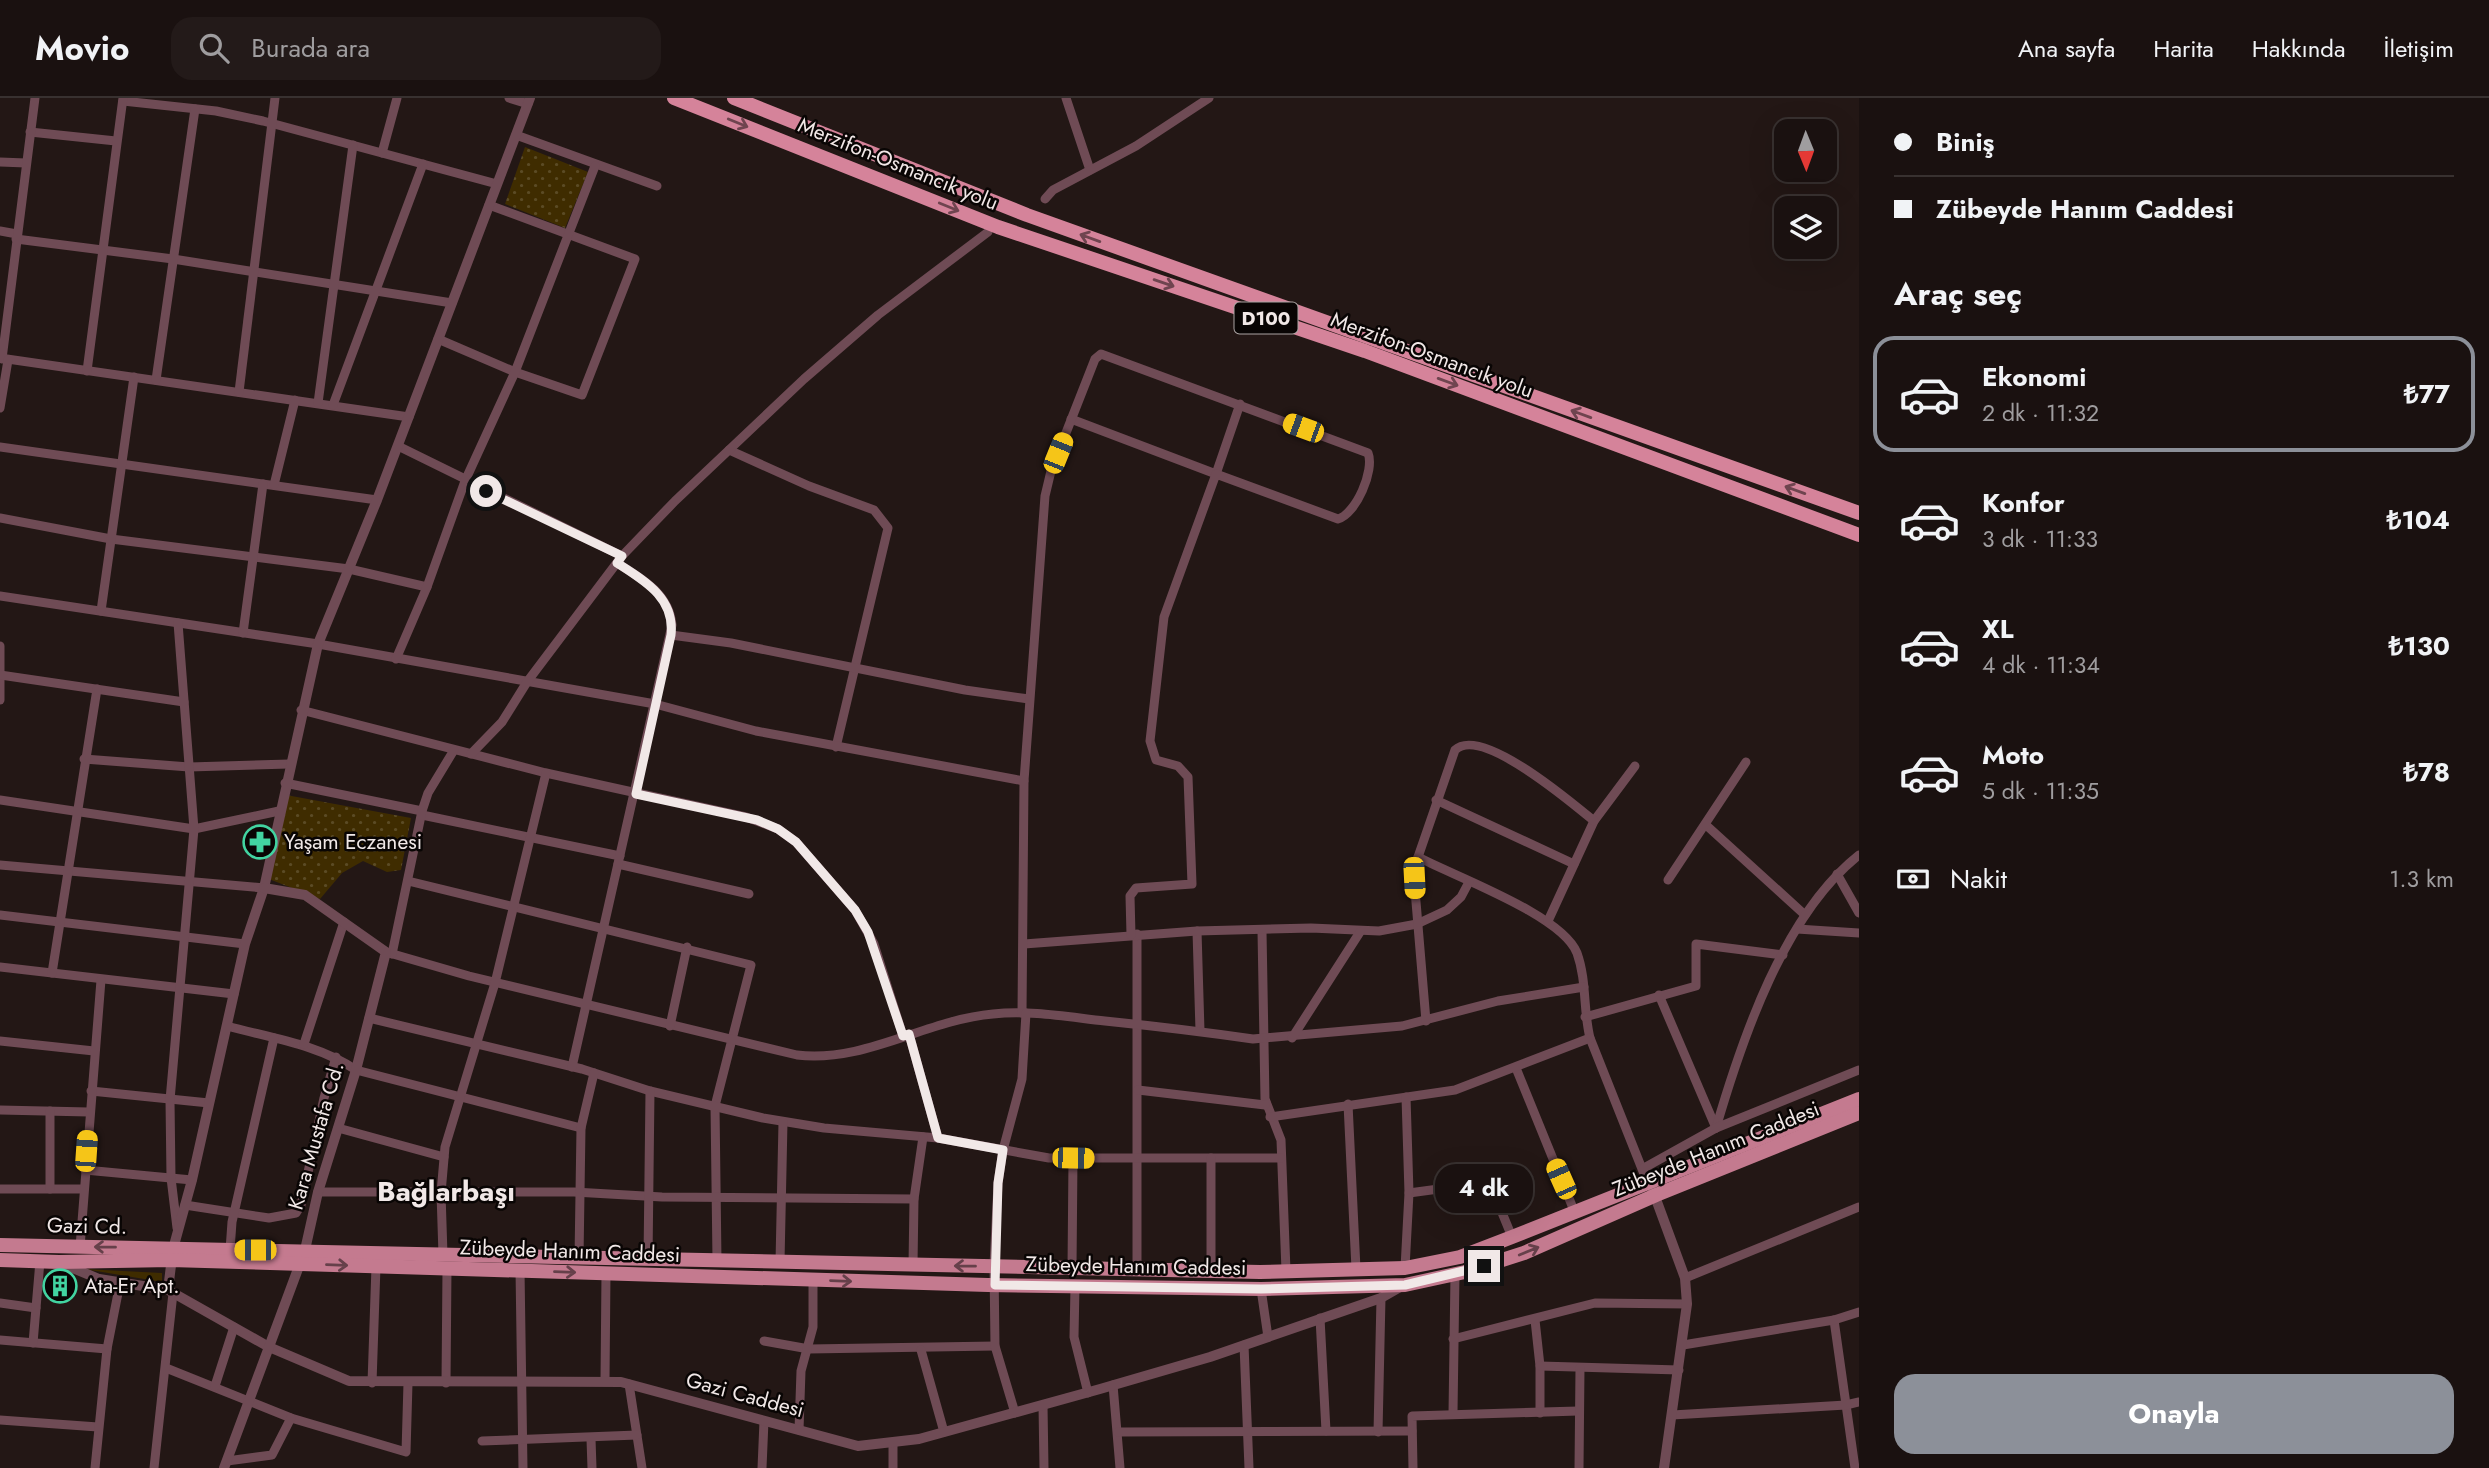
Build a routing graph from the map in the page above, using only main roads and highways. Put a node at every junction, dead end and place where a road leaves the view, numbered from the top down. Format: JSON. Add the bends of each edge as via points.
{"nodes":[{"id":1,"x":674,"y":98,"type":"edge"},
{"id":2,"x":734,"y":98,"type":"edge"},
{"id":3,"x":1859,"y":513,"type":"edge"},
{"id":4,"x":1859,"y":535,"type":"edge"},
{"id":5,"x":1859,"y":1099,"type":"edge"},
{"id":6,"x":1859,"y":1113,"type":"edge"},
{"id":7,"x":1652,"y":1189,"type":"junction"},
{"id":8,"x":0,"y":1245,"type":"edge"},
{"id":9,"x":172,"y":1254,"type":"junction"},
{"id":10,"x":302,"y":1257,"type":"junction"},
{"id":11,"x":0,"y":1259,"type":"edge"},
{"id":12,"x":445,"y":1262,"type":"junction"}],
"edges":[{"from":1,"to":4,"type":"highway","name":"Merzifon-Osmancık yolu","number":"D100","one_way":true,"via":[[998,227],[1365,351]]},
{"from":3,"to":2,"type":"highway","name":"Merzifon-Osmancık yolu","number":"D100","one_way":true,"via":[[1027,215]]},
{"from":5,"to":7,"type":"main road"},
{"from":6,"to":7,"type":"main road","name":"Zübeyde Hanım Caddesi"},
{"from":7,"to":12,"type":"main road","one_way":true,"via":[[1460,1257],[1405,1268],[1286,1271],[579,1258]]},
{"from":12,"to":7,"type":"main road","name":"Zübeyde Hanım Caddesi","one_way":true,"via":[[520,1270],[995,1285],[1261,1289],[1405,1285],[1524,1254]]},
{"from":9,"to":8,"type":"main road","name":"Gazi Cd.","one_way":true},
{"from":9,"to":10,"type":"main road","name":"Zübeyde Hanım Caddesi"},
{"from":9,"to":10,"type":"main road","via":[[230,1250]]},
{"from":9,"to":11,"type":"main road","name":"Gazi Cd.","via":[[59,1262]]},
{"from":10,"to":12,"type":"main road"},
{"from":10,"to":12,"type":"main road","name":"Zübeyde Hanım Caddesi","one_way":true,"via":[[376,1266]]}]}
